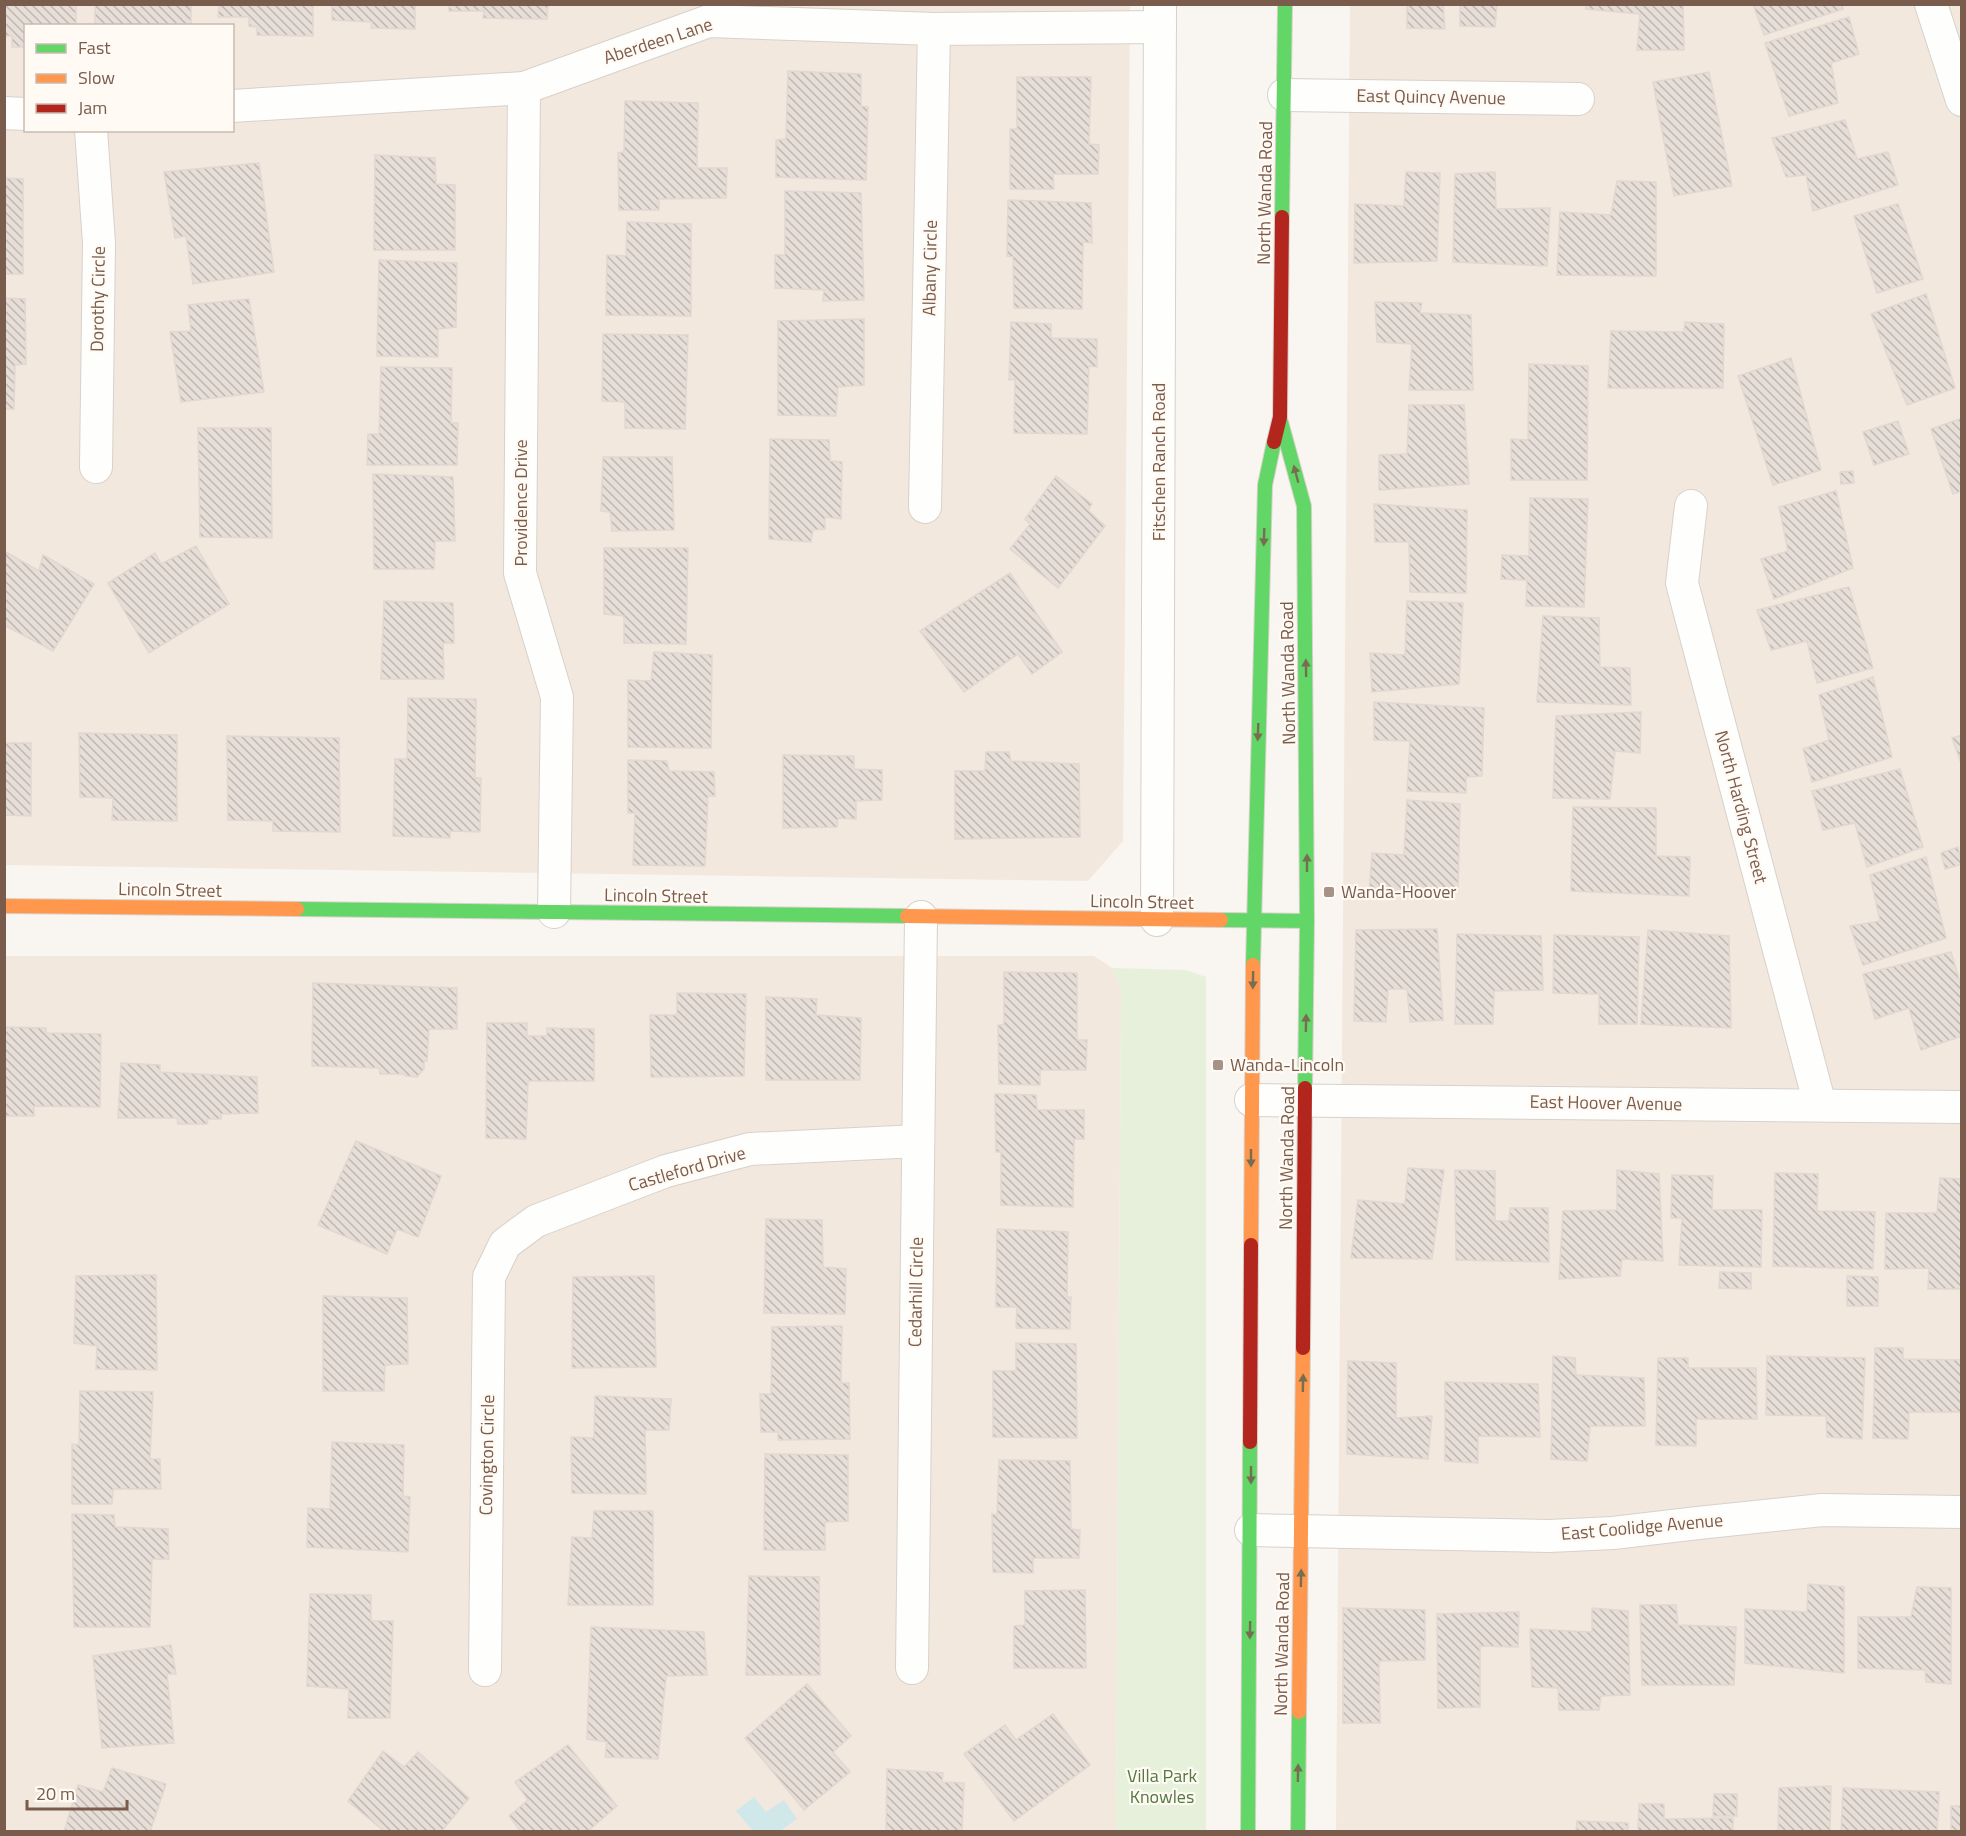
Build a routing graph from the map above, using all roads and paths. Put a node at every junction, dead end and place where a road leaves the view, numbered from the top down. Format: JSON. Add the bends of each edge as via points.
{"nodes":[{"id":1,"x":1285,"y":4,"type":"edge"},
{"id":2,"x":1931,"y":4,"type":"edge"},
{"id":3,"x":1160,"y":16,"type":"edge"},
{"id":4,"x":934,"y":29,"type":"junction"},
{"id":5,"x":524,"y":88,"type":"junction"},
{"id":6,"x":1284,"y":95,"type":"junction"},
{"id":7,"x":1578,"y":99,"type":"dead end"},
{"id":8,"x":1962,"y":100,"type":"edge"},
{"id":9,"x":234,"y":106,"type":"edge"},
{"id":10,"x":4,"y":113,"type":"edge"},
{"id":11,"x":24,"y":114,"type":"edge"},
{"id":12,"x":91,"y":132,"type":"edge"},
{"id":13,"x":1280,"y":417,"type":"junction"},
{"id":14,"x":96,"y":467,"type":"dead end"},
{"id":15,"x":1691,"y":506,"type":"dead end"},
{"id":16,"x":925,"y":507,"type":"dead end"},
{"id":17,"x":4,"y":906,"type":"edge"},
{"id":18,"x":554,"y":912,"type":"junction"},
{"id":19,"x":921,"y":917,"type":"junction"},
{"id":20,"x":1157,"y":920,"type":"junction"},
{"id":21,"x":1253,"y":921,"type":"junction"},
{"id":22,"x":1307,"y":921,"type":"junction"},
{"id":23,"x":1251,"y":1100,"type":"junction"},
{"id":24,"x":1305,"y":1100,"type":"junction"},
{"id":25,"x":1820,"y":1106,"type":"junction"},
{"id":26,"x":1962,"y":1107,"type":"edge"},
{"id":27,"x":918,"y":1141,"type":"junction"},
{"id":28,"x":505,"y":1244,"type":"joint"},
{"id":29,"x":1962,"y":1512,"type":"edge"},
{"id":30,"x":1251,"y":1530,"type":"junction"},
{"id":31,"x":1301,"y":1531,"type":"junction"},
{"id":32,"x":912,"y":1668,"type":"dead end"},
{"id":33,"x":485,"y":1670,"type":"dead end"},
{"id":34,"x":1248,"y":1832,"type":"edge"},
{"id":35,"x":1298,"y":1832,"type":"edge"}],
"edges":[{"from":1,"to":6,"type":"street","name":"North Wanda Road"},
{"from":2,"to":8,"type":"street"},
{"from":3,"to":4,"type":"street","name":"Aberdeen Lane"},
{"from":3,"to":20,"type":"street","name":"Fitschen Ranch Road"},
{"from":4,"to":5,"type":"street","name":"Aberdeen Lane","via":[[709,21]]},
{"from":4,"to":16,"type":"street","name":"Albany Circle"},
{"from":5,"to":9,"type":"street","name":"Aberdeen Lane"},
{"from":5,"to":18,"type":"street","name":"Providence Drive","via":[[520,573],[557,697]]},
{"from":6,"to":7,"type":"street","name":"East Quincy Avenue"},
{"from":6,"to":13,"type":"street","name":"North Wanda Road"},
{"from":10,"to":11,"type":"street"},
{"from":12,"to":14,"type":"street","name":"Dorothy Circle","via":[[99,243]]},
{"from":13,"to":21,"type":"street","name":"North Wanda Road","one_way":true,"via":[[1265,485]]},
{"from":22,"to":13,"type":"street","name":"North Wanda Road","one_way":true,"via":[[1304,506]]},
{"from":15,"to":25,"type":"street","name":"North Harding Street","via":[[1682,583]]},
{"from":17,"to":18,"type":"street","name":"Lincoln Street"},
{"from":18,"to":19,"type":"street","name":"Lincoln Street"},
{"from":19,"to":20,"type":"street","name":"Lincoln Street"},
{"from":19,"to":27,"type":"street","name":"Cedarhill Circle"},
{"from":20,"to":21,"type":"street","name":"Lincoln Street"},
{"from":21,"to":22,"type":"street","name":"Lincoln Street"},
{"from":21,"to":23,"type":"street","name":"North Wanda Road","one_way":true},
{"from":24,"to":22,"type":"street","name":"North Wanda Road","one_way":true},
{"from":23,"to":24,"type":"street","name":"East Hoover Avenue"},
{"from":23,"to":30,"type":"street","name":"North Wanda Road","one_way":true},
{"from":24,"to":25,"type":"street","name":"East Hoover Avenue"},
{"from":31,"to":24,"type":"street","name":"North Wanda Road","one_way":true},
{"from":25,"to":26,"type":"street","name":"East Hoover Avenue"},
{"from":27,"to":28,"type":"street","name":"Castleford Drive","via":[[750,1149],[666,1171],[536,1221]]},
{"from":27,"to":32,"type":"street","name":"Cedarhill Circle"},
{"from":28,"to":33,"type":"street","name":"Covington Circle","via":[[489,1277]]},
{"from":29,"to":31,"type":"street","name":"East Coolidge Avenue","via":[[1822,1510],[1613,1533],[1549,1536]]},
{"from":30,"to":31,"type":"street","name":"East Coolidge Avenue"},
{"from":30,"to":34,"type":"street","name":"North Wanda Road","one_way":true},
{"from":35,"to":31,"type":"street","name":"North Wanda Road","one_way":true}]}
